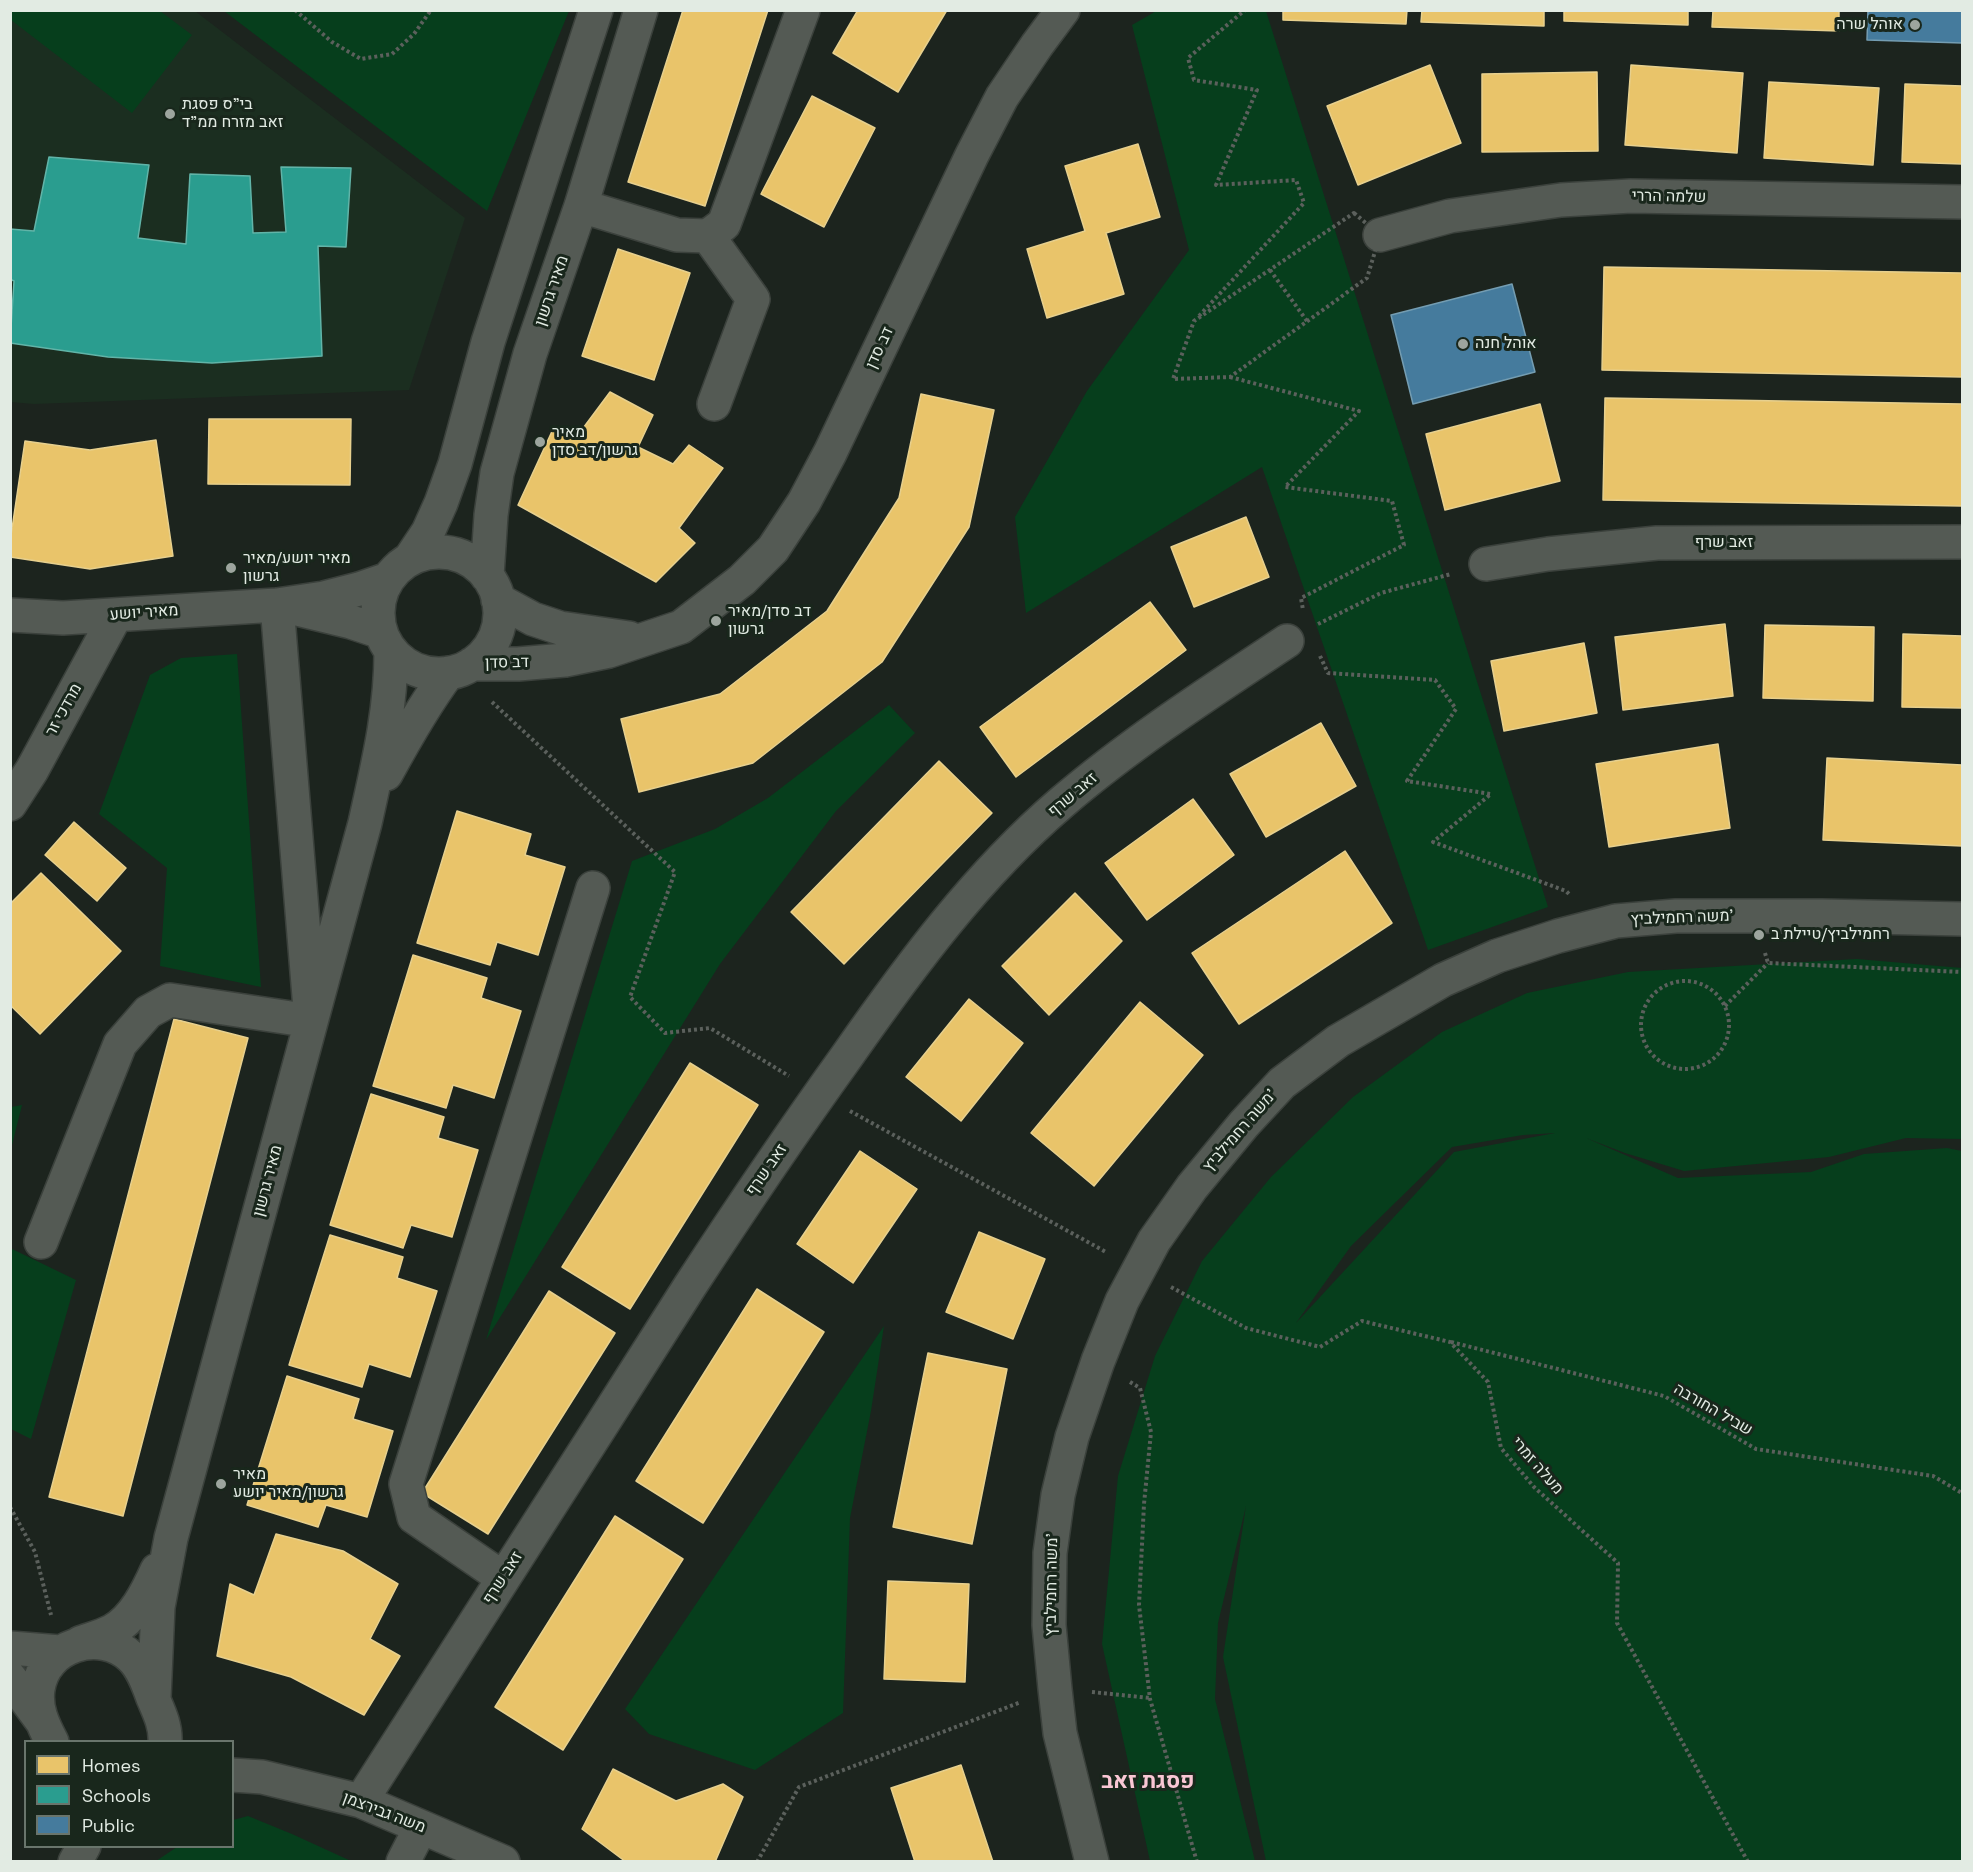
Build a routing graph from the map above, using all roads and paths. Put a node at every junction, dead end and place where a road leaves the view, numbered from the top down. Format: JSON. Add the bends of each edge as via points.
{"nodes":[{"id":1,"x":295,"y":10,"type":"edge"},
{"id":2,"x":430,"y":10,"type":"edge"},
{"id":3,"x":596,"y":10,"type":"edge"},
{"id":4,"x":641,"y":10,"type":"edge"},
{"id":5,"x":803,"y":10,"type":"edge"},
{"id":6,"x":1064,"y":10,"type":"edge"},
{"id":7,"x":1245,"y":10,"type":"edge"},
{"id":8,"x":1962,"y":202,"type":"edge"},
{"id":9,"x":581,"y":206,"type":"junction"},
{"id":10,"x":1380,"y":235,"type":"junction"},
{"id":11,"x":708,"y":236,"type":"junction"},
{"id":12,"x":1270,"y":270,"type":"junction"},
{"id":13,"x":1194,"y":321,"type":"junction"},
{"id":14,"x":1307,"y":321,"type":"junction"},
{"id":15,"x":1230,"y":377,"type":"junction"},
{"id":16,"x":714,"y":404,"type":"dead end"},
{"id":17,"x":1962,"y":542,"type":"edge"},
{"id":18,"x":1486,"y":564,"type":"joint"},
{"id":19,"x":399,"y":569,"type":"junction"},
{"id":20,"x":493,"y":588,"type":"junction"},
{"id":21,"x":277,"y":605,"type":"junction"},
{"id":22,"x":10,"y":615,"type":"edge"},
{"id":23,"x":116,"y":615,"type":"junction"},
{"id":24,"x":1297,"y":635,"type":"junction"},
{"id":25,"x":646,"y":639,"type":"junction"},
{"id":26,"x":386,"y":642,"type":"junction"},
{"id":27,"x":459,"y":669,"type":"junction"},
{"id":28,"x":10,"y":804,"type":"edge"},
{"id":29,"x":365,"y":823,"type":"junction"},
{"id":30,"x":593,"y":888,"type":"dead end"},
{"id":31,"x":1750,"y":916,"type":"junction"},
{"id":32,"x":1962,"y":919,"type":"edge"},
{"id":33,"x":1600,"y":925,"type":"junction"},
{"id":34,"x":1768,"y":963,"type":"junction"},
{"id":35,"x":1962,"y":972,"type":"edge"},
{"id":36,"x":1725,"y":1006,"type":"junction"},
{"id":37,"x":311,"y":1021,"type":"junction"},
{"id":38,"x":819,"y":1094,"type":"junction"},
{"id":39,"x":41,"y":1242,"type":"dead end"},
{"id":40,"x":1139,"y":1270,"type":"junction"},
{"id":41,"x":1450,"y":1342,"type":"junction"},
{"id":42,"x":1098,"y":1361,"type":"junction"},
{"id":43,"x":1962,"y":1493,"type":"edge"},
{"id":44,"x":10,"y":1507,"type":"edge"},
{"id":45,"x":171,"y":1539,"type":"junction"},
{"id":46,"x":504,"y":1578,"type":"junction"},
{"id":47,"x":10,"y":1648,"type":"edge"},
{"id":48,"x":69,"y":1648,"type":"junction"},
{"id":49,"x":10,"y":1678,"type":"edge"},
{"id":50,"x":1055,"y":1689,"type":"junction"},
{"id":51,"x":154,"y":1698,"type":"junction"},
{"id":52,"x":1150,"y":1698,"type":"junction"},
{"id":53,"x":48,"y":1733,"type":"edge"},
{"id":54,"x":172,"y":1738,"type":"edge"},
{"id":55,"x":242,"y":1772,"type":"edge"},
{"id":56,"x":361,"y":1801,"type":"junction"},
{"id":57,"x":422,"y":1827,"type":"junction"},
{"id":58,"x":83,"y":1848,"type":"edge"},
{"id":59,"x":75,"y":1862,"type":"edge"},
{"id":60,"x":403,"y":1862,"type":"edge"},
{"id":61,"x":503,"y":1862,"type":"edge"},
{"id":62,"x":758,"y":1862,"type":"edge"},
{"id":63,"x":1092,"y":1862,"type":"edge"},
{"id":64,"x":1197,"y":1862,"type":"edge"},
{"id":65,"x":1748,"y":1862,"type":"edge"}],
"edges":[{"from":1,"to":2,"type":"path","via":[[332,42],[361,58],[392,54],[414,34]]},
{"from":3,"to":19,"type":"street","via":[[488,342],[452,473],[428,532]]},
{"from":4,"to":9,"type":"street","name":"מאיר גרשון"},
{"from":5,"to":11,"type":"street","via":[[724,224]]},
{"from":6,"to":25,"type":"street","name":"דב סדן","via":[[1002,97],[830,453],[773,549],[742,580],[681,627]]},
{"from":7,"to":13,"type":"path","via":[[1188,58],[1194,80],[1257,90],[1216,185],[1296,180],[1304,203]]},
{"from":8,"to":10,"type":"street","name":"שלמה הררי","via":[[1631,196],[1561,200],[1450,216]]},
{"from":9,"to":11,"type":"street","via":[[677,235]]},
{"from":9,"to":20,"type":"street","name":"מאיר גרשון","via":[[530,354],[497,472],[490,515]]},
{"from":10,"to":12,"type":"path","via":[[1354,213]]},
{"from":10,"to":14,"type":"path","via":[[1367,278]]},
{"from":11,"to":16,"type":"street","via":[[753,299]]},
{"from":12,"to":13,"type":"path"},
{"from":12,"to":14,"type":"path"},
{"from":13,"to":15,"type":"path","via":[[1173,379]]},
{"from":14,"to":15,"type":"path"},
{"from":15,"to":24,"type":"path","via":[[1359,411],[1285,486],[1392,501],[1404,546],[1301,598]]},
{"from":17,"to":18,"type":"street","name":"זאב שרף","via":[[1657,543]]},
{"from":18,"to":24,"type":"path","via":[[1381,593]]},
{"from":19,"to":20,"type":"street","via":[[426,553],[443,552],[475,564]]},
{"from":19,"to":21,"type":"street","name":"מאיר יושע","via":[[359,589]]},
{"from":19,"to":26,"type":"street","via":[[380,595],[378,614]]},
{"from":20,"to":25,"type":"street","name":"דב סדן","via":[[533,619],[560,628]]},
{"from":20,"to":27,"type":"street","via":[[499,615],[495,636],[483,654]]},
{"from":21,"to":23,"type":"street","name":"מאיר יושע"},
{"from":21,"to":26,"type":"street","name":"מאיר יושע","via":[[329,616]]},
{"from":21,"to":37,"type":"street"},
{"from":22,"to":23,"type":"street","name":"מאיר יושע"},
{"from":23,"to":28,"type":"street","name":"מרדכי זר"},
{"from":24,"to":33,"type":"path","via":[[1328,673],[1435,680],[1456,709],[1407,781],[1491,794],[1433,842],[1566,891]]},
{"from":24,"to":38,"type":"street","name":"זאב שרף","via":[[1126,752],[1059,804],[999,863],[938,932]]},
{"from":25,"to":27,"type":"street","name":"דב סדן","via":[[565,660]]},
{"from":26,"to":27,"type":"street","via":[[403,662],[416,670],[432,674]]},
{"from":26,"to":29,"type":"street","name":"מאיר גרשון","via":[[391,688]]},
{"from":27,"to":29,"type":"street","name":"מאיר גרשון","via":[[413,724]]},
{"from":27,"to":38,"type":"path","via":[[675,872],[630,997],[665,1033],[710,1028]]},
{"from":29,"to":37,"type":"street","name":"מאיר גרשון"},
{"from":30,"to":46,"type":"street","via":[[406,1484],[414,1517]]},
{"from":31,"to":32,"type":"street","name":"משה רחמילביץ'"},
{"from":31,"to":33,"type":"street","name":"משה רחמילביץ'","via":[[1676,916]]},
{"from":31,"to":34,"type":"path"},
{"from":33,"to":40,"type":"street","name":"משה רחמילביץ'","via":[[1497,956],[1443,980],[1338,1041],[1282,1083],[1244,1124],[1192,1187]]},
{"from":34,"to":35,"type":"path"},
{"from":34,"to":36,"type":"path"},
{"from":36,"to":36,"type":"path","via":[[1710,988],[1696,981],[1666,984],[1645,1004],[1641,1034],[1650,1053],[1661,1063],[1691,1069],[1709,1062],[1720,1051],[1729,1021]]},
{"from":37,"to":39,"type":"street","via":[[170,1000],[148,1012],[120,1044]]},
{"from":37,"to":45,"type":"street","name":"מאיר גרשון"},
{"from":38,"to":40,"type":"path"},
{"from":38,"to":46,"type":"street","name":"זאב שרף","via":[[757,1183]]},
{"from":40,"to":41,"type":"path","via":[[1246,1328],[1320,1347],[1362,1322]]},
{"from":40,"to":42,"type":"street","name":"משה רחמילביץ'"},
{"from":41,"to":43,"type":"path","name":"שביל החורבה","via":[[1664,1396],[1756,1449],[1932,1476]]},
{"from":41,"to":65,"type":"path","name":"מעלה זמרי","via":[[1488,1382],[1501,1448],[1534,1487],[1618,1563],[1617,1623]]},
{"from":42,"to":50,"type":"street","name":"משה רחמילביץ'","via":[[1072,1437],[1058,1495],[1050,1554],[1049,1625]]},
{"from":42,"to":52,"type":"path","via":[[1140,1388],[1151,1432],[1139,1605]]},
{"from":44,"to":48,"type":"path","via":[[35,1552]]},
{"from":45,"to":48,"type":"street","name":"מאיר גרשון","via":[[148,1590],[129,1617],[113,1630]]},
{"from":45,"to":51,"type":"street","name":"מאיר גרשון","via":[[158,1607]]},
{"from":46,"to":56,"type":"street","name":"זאב שרף"},
{"from":47,"to":48,"type":"street"},
{"from":48,"to":51,"type":"street","via":[[97,1642],[132,1657]]},
{"from":48,"to":53,"type":"street","via":[[47,1666],[38,1687],[37,1706]]},
{"from":49,"to":53,"type":"street"},
{"from":50,"to":52,"type":"path"},
{"from":50,"to":62,"type":"path","via":[[799,1787]]},
{"from":50,"to":63,"type":"street","name":"משה רחמילביץ'","via":[[1060,1733]]},
{"from":51,"to":54,"type":"street"},
{"from":52,"to":64,"type":"path"},
{"from":55,"to":56,"type":"street","name":"משה גבירצמן"},
{"from":56,"to":57,"type":"street","name":"משה גבירצמן"},
{"from":57,"to":60,"type":"street"},
{"from":57,"to":61,"type":"street","name":"משה גבירצמן"},
{"from":58,"to":59,"type":"street"}]}
